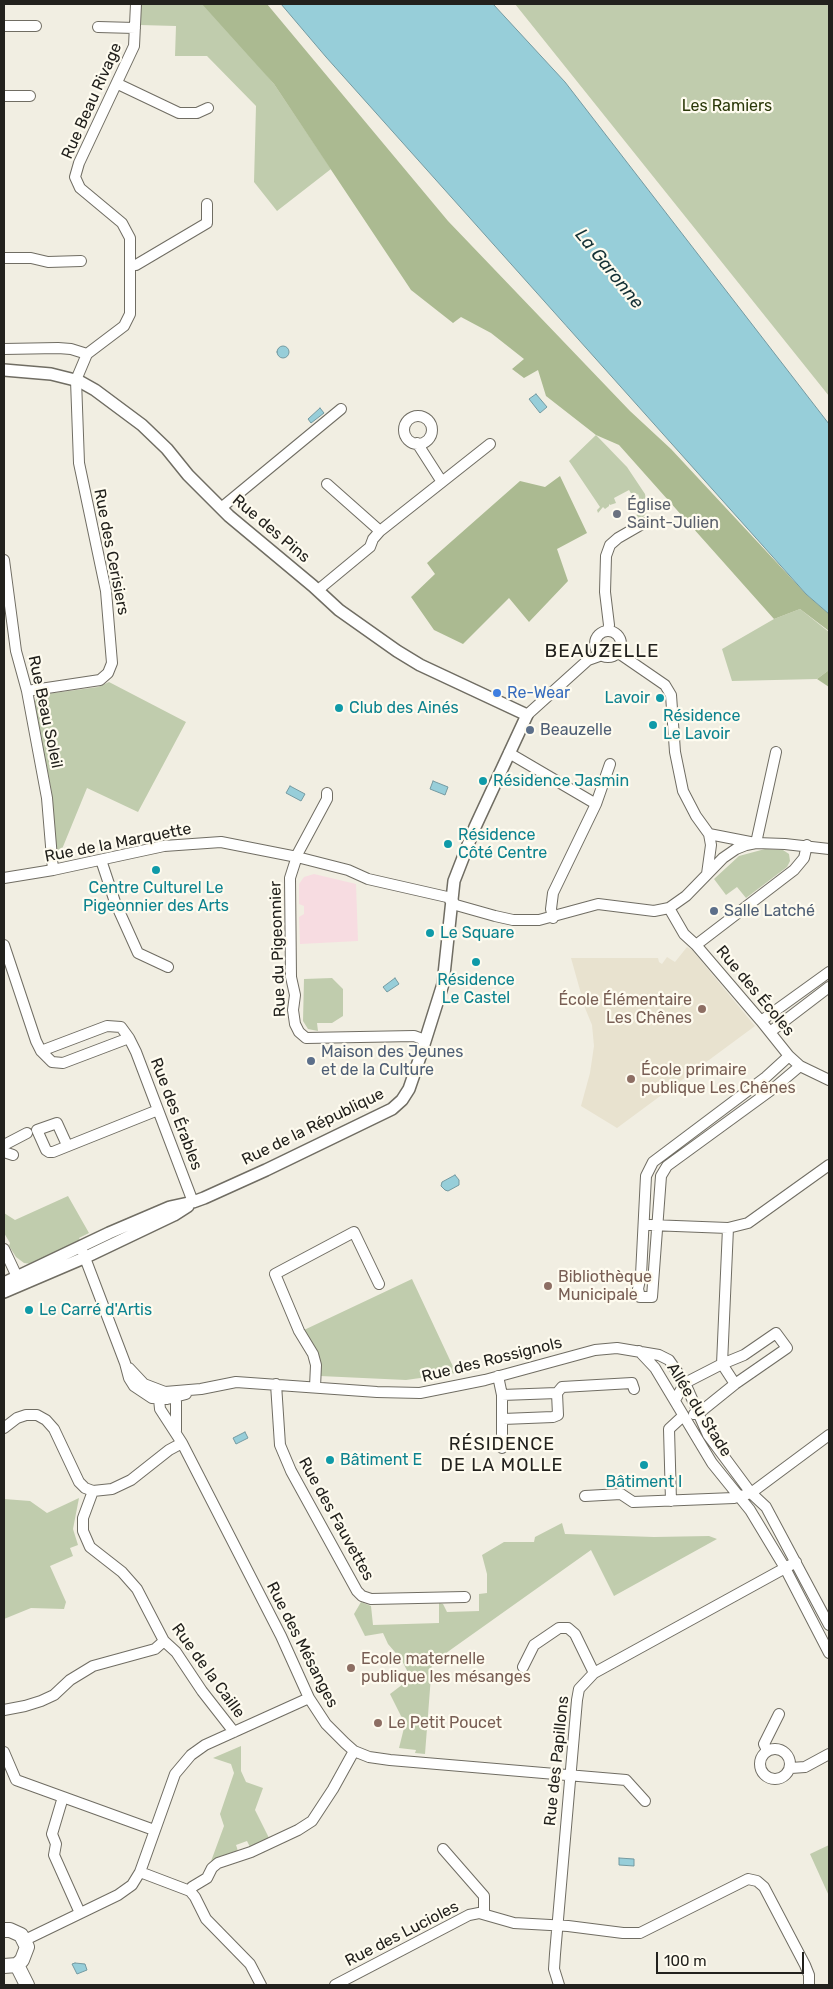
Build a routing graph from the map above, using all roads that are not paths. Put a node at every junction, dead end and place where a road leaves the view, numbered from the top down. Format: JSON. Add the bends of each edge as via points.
{"nodes":[{"id":1,"x":136,"y":4,"type":"edge"},
{"id":2,"x":4,"y":26,"type":"edge"},
{"id":3,"x":36,"y":26,"type":"dead end"},
{"id":4,"x":98,"y":27,"type":"dead end"},
{"id":5,"x":135,"y":28,"type":"junction"},
{"id":6,"x":118,"y":84,"type":"junction"},
{"id":7,"x":4,"y":96,"type":"edge"},
{"id":8,"x":30,"y":96,"type":"dead end"},
{"id":9,"x":208,"y":108,"type":"dead end"},
{"id":10,"x":207,"y":204,"type":"dead end"},
{"id":11,"x":4,"y":258,"type":"edge"},
{"id":12,"x":81,"y":261,"type":"dead end"},
{"id":13,"x":130,"y":265,"type":"junction"},
{"id":14,"x":4,"y":348,"type":"edge"},
{"id":15,"x":87,"y":354,"type":"junction"},
{"id":16,"x":4,"y":370,"type":"edge"},
{"id":17,"x":76,"y":380,"type":"junction"},
{"id":18,"x":341,"y":410,"type":"dead end"},
{"id":19,"x":417,"y":443,"type":"dead end"},
{"id":20,"x":490,"y":444,"type":"dead end"},
{"id":21,"x":442,"y":482,"type":"junction"},
{"id":22,"x":327,"y":484,"type":"dead end"},
{"id":23,"x":221,"y":508,"type":"junction"},
{"id":24,"x":644,"y":523,"type":"dead end"},
{"id":25,"x":380,"y":531,"type":"junction"},
{"id":26,"x":4,"y":560,"type":"edge"},
{"id":27,"x":318,"y":590,"type":"junction"},
{"id":28,"x":608,"y":631,"type":"junction"},
{"id":29,"x":617,"y":652,"type":"junction"},
{"id":30,"x":602,"y":655,"type":"junction"},
{"id":31,"x":26,"y":691,"type":"junction"},
{"id":32,"x":527,"y":714,"type":"junction"},
{"id":33,"x":776,"y":752,"type":"dead end"},
{"id":34,"x":509,"y":753,"type":"junction"},
{"id":35,"x":610,"y":764,"type":"dead end"},
{"id":36,"x":327,"y":793,"type":"dead end"},
{"id":37,"x":596,"y":804,"type":"junction"},
{"id":38,"x":709,"y":834,"type":"junction"},
{"id":39,"x":756,"y":843,"type":"junction"},
{"id":40,"x":807,"y":845,"type":"junction"},
{"id":41,"x":829,"y":848,"type":"edge"},
{"id":42,"x":297,"y":857,"type":"junction"},
{"id":43,"x":101,"y":860,"type":"junction"},
{"id":44,"x":53,"y":870,"type":"junction"},
{"id":45,"x":707,"y":874,"type":"junction"},
{"id":46,"x":4,"y":878,"type":"edge"},
{"id":47,"x":451,"y":901,"type":"junction"},
{"id":48,"x":669,"y":908,"type":"junction"},
{"id":49,"x":553,"y":918,"type":"junction"},
{"id":50,"x":4,"y":945,"type":"edge"},
{"id":51,"x":696,"y":945,"type":"junction"},
{"id":52,"x":168,"y":967,"type":"dead end"},
{"id":53,"x":829,"y":972,"type":"edge"},
{"id":54,"x":829,"y":987,"type":"edge"},
{"id":55,"x":761,"y":1021,"type":"junction"},
{"id":56,"x":770,"y":1032,"type":"junction"},
{"id":57,"x":129,"y":1038,"type":"junction"},
{"id":58,"x":425,"y":1040,"type":"junction"},
{"id":59,"x":41,"y":1051,"type":"junction"},
{"id":60,"x":789,"y":1056,"type":"junction"},
{"id":61,"x":800,"y":1066,"type":"junction"},
{"id":62,"x":829,"y":1080,"type":"edge"},
{"id":63,"x":158,"y":1110,"type":"junction"},
{"id":64,"x":718,"y":1112,"type":"junction"},
{"id":65,"x":726,"y":1123,"type":"junction"},
{"id":66,"x":27,"y":1133,"type":"dead end"},
{"id":67,"x":4,"y":1144,"type":"edge"},
{"id":68,"x":67,"y":1145,"type":"dead end"},
{"id":69,"x":829,"y":1165,"type":"edge"},
{"id":70,"x":193,"y":1202,"type":"junction"},
{"id":71,"x":644,"y":1224,"type":"junction"},
{"id":72,"x":656,"y":1225,"type":"junction"},
{"id":73,"x":728,"y":1228,"type":"junction"},
{"id":74,"x":4,"y":1249,"type":"edge"},
{"id":75,"x":83,"y":1251,"type":"junction"},
{"id":76,"x":17,"y":1278,"type":"junction"},
{"id":77,"x":4,"y":1284,"type":"edge"},
{"id":78,"x":379,"y":1284,"type":"dead end"},
{"id":79,"x":4,"y":1292,"type":"edge"},
{"id":80,"x":639,"y":1351,"type":"junction"},
{"id":81,"x":722,"y":1364,"type":"junction"},
{"id":82,"x":498,"y":1376,"type":"junction"},
{"id":83,"x":685,"y":1383,"type":"junction"},
{"id":84,"x":276,"y":1384,"type":"junction"},
{"id":85,"x":735,"y":1384,"type":"junction"},
{"id":86,"x":315,"y":1387,"type":"junction"},
{"id":87,"x":202,"y":1388,"type":"junction"},
{"id":88,"x":634,"y":1389,"type":"dead end"},
{"id":89,"x":557,"y":1393,"type":"junction"},
{"id":90,"x":502,"y":1395,"type":"junction"},
{"id":91,"x":162,"y":1396,"type":"junction"},
{"id":92,"x":174,"y":1398,"type":"junction"},
{"id":93,"x":675,"y":1400,"type":"junction"},
{"id":94,"x":699,"y":1413,"type":"junction"},
{"id":95,"x":683,"y":1416,"type":"junction"},
{"id":96,"x":503,"y":1419,"type":"junction"},
{"id":97,"x":4,"y":1428,"type":"edge"},
{"id":98,"x":176,"y":1431,"type":"junction"},
{"id":99,"x":829,"y":1436,"type":"edge"},
{"id":100,"x":182,"y":1443,"type":"junction"},
{"id":101,"x":502,"y":1448,"type":"dead end"},
{"id":102,"x":93,"y":1491,"type":"junction"},
{"id":103,"x":751,"y":1493,"type":"junction"},
{"id":104,"x":585,"y":1496,"type":"dead end"},
{"id":105,"x":739,"y":1497,"type":"junction"},
{"id":106,"x":671,"y":1501,"type":"junction"},
{"id":107,"x":796,"y":1562,"type":"junction"},
{"id":108,"x":785,"y":1568,"type":"junction"},
{"id":109,"x":464,"y":1597,"type":"dead end"},
{"id":110,"x":829,"y":1625,"type":"edge"},
{"id":111,"x":164,"y":1641,"type":"junction"},
{"id":112,"x":829,"y":1652,"type":"edge"},
{"id":113,"x":523,"y":1667,"type":"dead end"},
{"id":114,"x":594,"y":1673,"type":"junction"},
{"id":115,"x":309,"y":1698,"type":"junction"},
{"id":116,"x":4,"y":1710,"type":"edge"},
{"id":117,"x":779,"y":1714,"type":"dead end"},
{"id":118,"x":234,"y":1732,"type":"junction"},
{"id":119,"x":767,"y":1750,"type":"junction"},
{"id":120,"x":354,"y":1751,"type":"junction"},
{"id":121,"x":4,"y":1752,"type":"edge"},
{"id":122,"x":829,"y":1754,"type":"edge"},
{"id":123,"x":791,"y":1768,"type":"junction"},
{"id":124,"x":570,"y":1776,"type":"junction"},
{"id":125,"x":63,"y":1797,"type":"junction"},
{"id":126,"x":645,"y":1801,"type":"dead end"},
{"id":127,"x":154,"y":1830,"type":"junction"},
{"id":128,"x":443,"y":1850,"type":"dead end"},
{"id":129,"x":140,"y":1872,"type":"junction"},
{"id":130,"x":190,"y":1891,"type":"junction"},
{"id":131,"x":80,"y":1913,"type":"junction"},
{"id":132,"x":484,"y":1913,"type":"junction"},
{"id":133,"x":558,"y":1926,"type":"junction"},
{"id":134,"x":4,"y":1930,"type":"edge"},
{"id":135,"x":25,"y":1940,"type":"junction"},
{"id":136,"x":10,"y":1966,"type":"edge"},
{"id":137,"x":26,"y":1985,"type":"edge"},
{"id":138,"x":261,"y":1985,"type":"edge"},
{"id":139,"x":335,"y":1985,"type":"edge"},
{"id":140,"x":559,"y":1985,"type":"edge"},
{"id":141,"x":809,"y":1985,"type":"edge"}],
"edges":[{"from":1,"to":5,"type":"street","name":"Rue Beau Rivage"},
{"from":2,"to":3,"type":"street"},
{"from":4,"to":5,"type":"street","name":"Rue Beau Rivage"},
{"from":5,"to":6,"type":"street","name":"Rue Beau Rivage","via":[[134,46]]},
{"from":6,"to":9,"type":"street","via":[[179,113],[197,113]]},
{"from":6,"to":13,"type":"street","name":"Rue Beau Rivage","via":[[79,163],[76,177],[80,188],[122,223],[130,238]]},
{"from":7,"to":8,"type":"street"},
{"from":10,"to":13,"type":"street","via":[[207,223],[136,265]]},
{"from":11,"to":12,"type":"street"},
{"from":13,"to":15,"type":"street","name":"Rue Beau Rivage","via":[[130,314],[124,326]]},
{"from":14,"to":15,"type":"street","via":[[58,348]]},
{"from":15,"to":17,"type":"street"},
{"from":16,"to":17,"type":"street","name":"Rue des Pins","via":[[51,374]]},
{"from":17,"to":23,"type":"street","name":"Rue des Pins","via":[[96,390],[142,425]]},
{"from":17,"to":31,"type":"street","name":"Rue des Cerisiers","via":[[79,463],[106,591],[112,663],[100,680]]},
{"from":18,"to":23,"type":"street"},
{"from":19,"to":21,"type":"street"},
{"from":20,"to":21,"type":"street"},
{"from":21,"to":25,"type":"street"},
{"from":22,"to":25,"type":"street"},
{"from":23,"to":27,"type":"street","name":"Rue des Pins"},
{"from":24,"to":28,"type":"street","via":[[618,538],[610,545],[606,556]]},
{"from":25,"to":27,"type":"street","via":[[372,539],[370,547]]},
{"from":26,"to":31,"type":"street","name":"Rue Beau Soleil","via":[[16,651]]},
{"from":27,"to":32,"type":"street","name":"Rue des Pins","via":[[351,620],[413,660]]},
{"from":28,"to":29,"type":"street","via":[[619,638]]},
{"from":28,"to":30,"type":"street","via":[[595,640],[596,649]]},
{"from":29,"to":30,"type":"street","via":[[610,656]]},
{"from":29,"to":38,"type":"street","via":[[665,685],[671,695],[675,752],[683,791]]},
{"from":30,"to":32,"type":"street","via":[[588,660]]},
{"from":31,"to":44,"type":"street","name":"Rue Beau Soleil","via":[[47,798]]},
{"from":32,"to":34,"type":"street","name":"Rue de la République"},
{"from":33,"to":39,"type":"street"},
{"from":34,"to":37,"type":"street"},
{"from":34,"to":47,"type":"street","name":"Rue de la République","via":[[461,860]]},
{"from":35,"to":37,"type":"street"},
{"from":36,"to":42,"type":"street"},
{"from":37,"to":49,"type":"street","via":[[553,893]]},
{"from":38,"to":39,"type":"street"},
{"from":38,"to":45,"type":"street","via":[[711,845]]},
{"from":39,"to":40,"type":"street"},
{"from":39,"to":45,"type":"street","via":[[736,849]]},
{"from":40,"to":41,"type":"street"},
{"from":40,"to":51,"type":"street","via":[[804,858],[794,870]]},
{"from":42,"to":43,"type":"street","name":"Rue de la Marquette","via":[[235,844],[202,842],[164,846]]},
{"from":42,"to":47,"type":"street","name":"Rue de la Marquette","via":[[348,870],[368,879],[447,897]]},
{"from":42,"to":58,"type":"street","name":"Rue du Pigeonnier","via":[[290,878],[291,977],[295,1024],[299,1032],[306,1038],[414,1036]]},
{"from":43,"to":44,"type":"street","name":"Rue de la Marquette"},
{"from":43,"to":52,"type":"street","via":[[115,902],[138,953]]},
{"from":44,"to":46,"type":"street","name":"Rue de la Marquette"},
{"from":45,"to":48,"type":"street"},
{"from":47,"to":49,"type":"street","name":"Rue de la Marquette","via":[[468,909],[513,920]]},
{"from":47,"to":58,"type":"street","name":"Rue de la République","via":[[442,984]]},
{"from":48,"to":49,"type":"street","name":"Rue de la Marquette","via":[[654,911],[598,904]]},
{"from":48,"to":51,"type":"street","name":"Rue des Écoles","via":[[684,934]]},
{"from":50,"to":59,"type":"street"},
{"from":51,"to":55,"type":"street","name":"Rue des Écoles"},
{"from":53,"to":55,"type":"street"},
{"from":54,"to":56,"type":"street"},
{"from":55,"to":56,"type":"street","name":"Rue des Écoles"},
{"from":56,"to":60,"type":"street","name":"Rue des Écoles"},
{"from":57,"to":59,"type":"street","via":[[63,1063],[52,1062]]},
{"from":57,"to":59,"type":"street","via":[[120,1027],[107,1026]]},
{"from":57,"to":63,"type":"street","name":"Rue des Érables"},
{"from":58,"to":70,"type":"street","name":"Rue de la République","via":[[409,1089],[392,1109]]},
{"from":60,"to":61,"type":"street","name":"Rue des Écoles"},
{"from":60,"to":64,"type":"street"},
{"from":61,"to":62,"type":"street","name":"Rue des Écoles"},
{"from":61,"to":65,"type":"street"},
{"from":63,"to":68,"type":"street"},
{"from":63,"to":70,"type":"street","name":"Rue des Érables"},
{"from":64,"to":65,"type":"street"},
{"from":64,"to":71,"type":"street","via":[[653,1162],[646,1176]]},
{"from":65,"to":72,"type":"street","via":[[667,1166],[661,1176]]},
{"from":66,"to":67,"type":"street"},
{"from":69,"to":73,"type":"street","via":[[748,1224]]},
{"from":70,"to":75,"type":"street","name":"Rue de la République","via":[[170,1207]]},
{"from":71,"to":72,"type":"street"},
{"from":71,"to":72,"type":"street","via":[[638,1289],[640,1297],[652,1298]]},
{"from":72,"to":73,"type":"street"},
{"from":73,"to":81,"type":"street"},
{"from":74,"to":76,"type":"street"},
{"from":75,"to":76,"type":"street","name":"Rue de la République","via":[[34,1280]]},
{"from":75,"to":91,"type":"street","via":[[129,1378],[134,1386],[152,1398]]},
{"from":76,"to":77,"type":"street","name":"Rue de la République"},
{"from":76,"to":79,"type":"street","name":"Rue de la République"},
{"from":78,"to":86,"type":"street","via":[[354,1232],[275,1274],[299,1331],[313,1354]]},
{"from":80,"to":82,"type":"street","name":"Rue des Rossignols","via":[[595,1350]]},
{"from":80,"to":83,"type":"street","name":"Allée du Stade","via":[[669,1360]]},
{"from":80,"to":93,"type":"street","name":"Allée du Stade","via":[[655,1368]]},
{"from":81,"to":83,"type":"street"},
{"from":81,"to":85,"type":"street"},
{"from":81,"to":85,"type":"street","via":[[744,1356],[776,1334],[787,1348]]},
{"from":82,"to":86,"type":"street","name":"Rue des Rossignols","via":[[420,1393]]},
{"from":82,"to":90,"type":"street"},
{"from":83,"to":93,"type":"street"},
{"from":83,"to":94,"type":"street","name":"Allée du Stade"},
{"from":84,"to":86,"type":"street","name":"Rue des Rossignols"},
{"from":84,"to":87,"type":"street","name":"Rue des Rossignols","via":[[236,1382]]},
{"from":84,"to":109,"type":"street","name":"Rue des Fauvettes","via":[[280,1445],[357,1591],[371,1599]]},
{"from":85,"to":94,"type":"street"},
{"from":87,"to":91,"type":"street","name":"Rue des Rossignols"},
{"from":87,"to":92,"type":"street","name":"Rue des Rossignols"},
{"from":88,"to":89,"type":"street","via":[[632,1384],[562,1386]]},
{"from":89,"to":90,"type":"street"},
{"from":89,"to":96,"type":"street","via":[[558,1415]]},
{"from":90,"to":96,"type":"street"},
{"from":91,"to":92,"type":"street"},
{"from":91,"to":98,"type":"street","name":"Rue des Mésanges","via":[[160,1409]]},
{"from":92,"to":98,"type":"street","name":"Rue des Mésanges"},
{"from":93,"to":95,"type":"street","name":"Allée du Stade"},
{"from":94,"to":95,"type":"street"},
{"from":94,"to":103,"type":"street","name":"Allée du Stade","via":[[708,1435]]},
{"from":95,"to":105,"type":"street","name":"Allée du Stade","via":[[712,1463]]},
{"from":95,"to":106,"type":"street","via":[[669,1429]]},
{"from":96,"to":101,"type":"street"},
{"from":97,"to":102,"type":"street","via":[[26,1414],[46,1420],[54,1429],[79,1482]]},
{"from":98,"to":100,"type":"street","name":"Rue des Mésanges"},
{"from":99,"to":103,"type":"street"},
{"from":100,"to":102,"type":"street","via":[[131,1480],[112,1489]]},
{"from":100,"to":115,"type":"street","name":"Rue des Mésanges"},
{"from":102,"to":111,"type":"street","name":"Rue de la Caille","via":[[83,1518],[86,1540],[137,1589]]},
{"from":103,"to":105,"type":"street"},
{"from":103,"to":107,"type":"street","name":"Allée du Stade","via":[[766,1507]]},
{"from":104,"to":106,"type":"street","via":[[621,1494],[634,1502]]},
{"from":105,"to":106,"type":"street"},
{"from":105,"to":108,"type":"street","name":"Allée du Stade"},
{"from":107,"to":108,"type":"street","name":"Rue des Papillons"},
{"from":107,"to":110,"type":"street","name":"Allée du Stade"},
{"from":108,"to":112,"type":"street","name":"Allée du Stade"},
{"from":108,"to":114,"type":"street","name":"Rue des Papillons"},
{"from":111,"to":116,"type":"street","via":[[155,1649],[93,1666],[41,1701]]},
{"from":111,"to":118,"type":"street","name":"Rue de la Caille","via":[[176,1652]]},
{"from":113,"to":114,"type":"street","via":[[534,1645],[559,1628],[568,1628]]},
{"from":114,"to":124,"type":"street","name":"Rue des Papillons","via":[[580,1688],[576,1700]]},
{"from":115,"to":118,"type":"street"},
{"from":115,"to":120,"type":"street","name":"Rue des Mésanges","via":[[326,1724]]},
{"from":117,"to":119,"type":"street","via":[[764,1744]]},
{"from":118,"to":127,"type":"street","via":[[191,1754],[175,1774]]},
{"from":119,"to":123,"type":"street","via":[[780,1748],[789,1756]]},
{"from":119,"to":123,"type":"street","via":[[761,1758],[760,1768],[766,1776],[776,1779],[785,1776]]},
{"from":120,"to":124,"type":"street","name":"Rue des Mésanges","via":[[390,1760]]},
{"from":120,"to":130,"type":"street","via":[[312,1821],[251,1852],[218,1863],[207,1878]]},
{"from":121,"to":125,"type":"street","via":[[16,1780]]},
{"from":122,"to":123,"type":"street","via":[[805,1767]]},
{"from":124,"to":126,"type":"street","name":"Rue des Mésanges","via":[[626,1780]]},
{"from":124,"to":133,"type":"street","name":"Rue des Papillons"},
{"from":125,"to":127,"type":"street"},
{"from":125,"to":131,"type":"street","via":[[52,1834],[56,1846],[54,1854]]},
{"from":127,"to":129,"type":"street"},
{"from":128,"to":132,"type":"street","name":"Rue des Lucioles","via":[[484,1896]]},
{"from":129,"to":130,"type":"street"},
{"from":129,"to":131,"type":"street","via":[[118,1896]]},
{"from":130,"to":138,"type":"street","via":[[206,1919],[250,1964]]},
{"from":131,"to":135,"type":"street"},
{"from":132,"to":133,"type":"street","name":"Rue des Lucioles","via":[[514,1923]]},
{"from":132,"to":139,"type":"street","name":"Rue des Lucioles","via":[[469,1915]]},
{"from":133,"to":140,"type":"street","name":"Rue des Papillons","via":[[554,1969]]},
{"from":133,"to":141,"type":"street","name":"Rue des Lucioles","via":[[640,1932],[742,1881],[753,1879],[764,1887],[772,1902],[805,1965]]},
{"from":134,"to":135,"type":"main road","via":[[16,1932]]},
{"from":135,"to":136,"type":"main road","via":[[26,1954]]},
{"from":136,"to":137,"type":"main road"}]}
